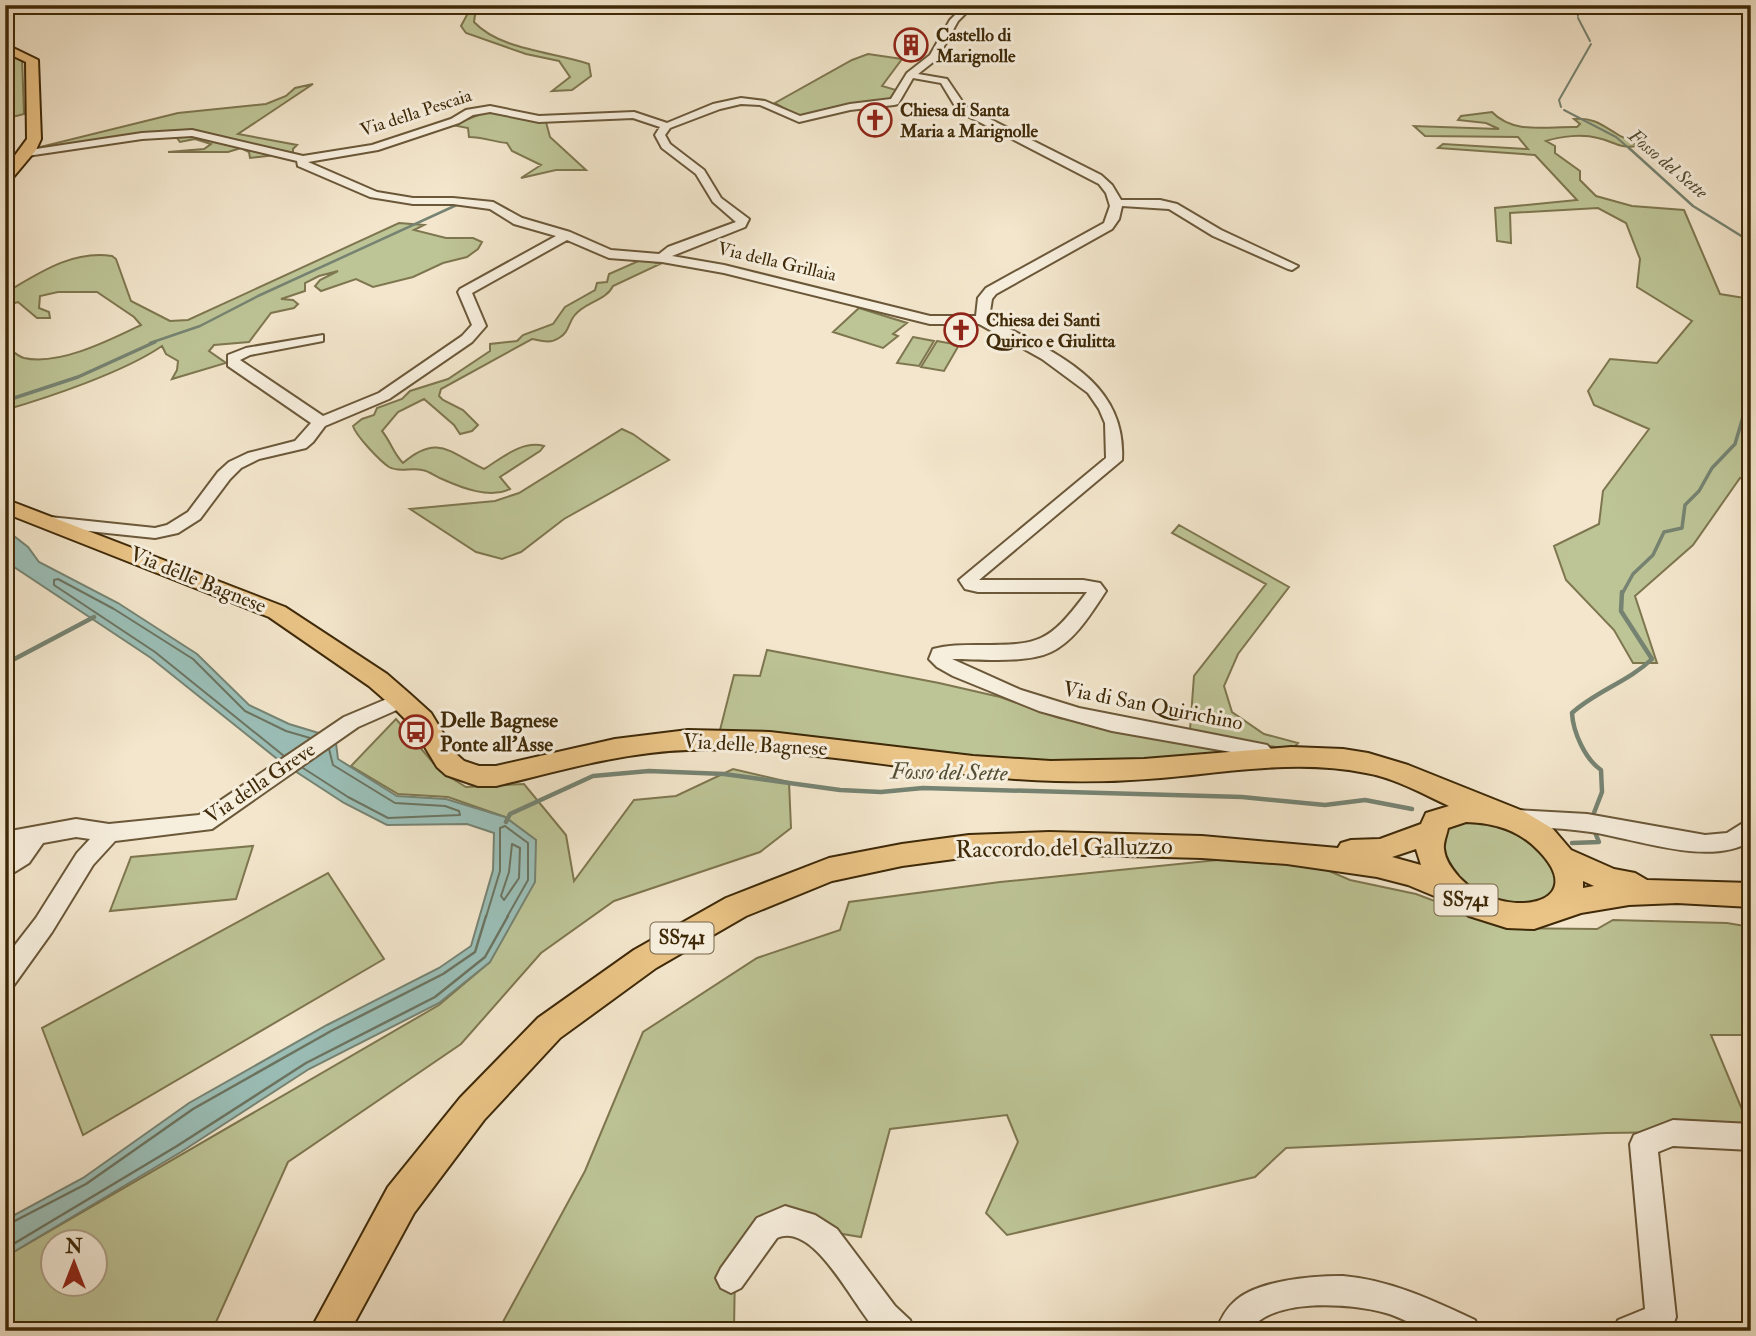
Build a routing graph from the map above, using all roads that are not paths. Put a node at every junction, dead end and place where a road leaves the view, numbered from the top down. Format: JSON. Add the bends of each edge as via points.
{"nodes":[{"id":1,"x":970,"y":5,"type":"edge"},
{"id":2,"x":5,"y":47,"type":"edge"},
{"id":3,"x":910,"y":75,"type":"junction"},
{"id":4,"x":666,"y":127,"type":"junction"},
{"id":5,"x":27,"y":153,"type":"junction"},
{"id":6,"x":303,"y":159,"type":"junction"},
{"id":7,"x":5,"y":178,"type":"edge"},
{"id":8,"x":1116,"y":203,"type":"junction"},
{"id":9,"x":566,"y":235,"type":"junction"},
{"id":10,"x":662,"y":258,"type":"junction"},
{"id":11,"x":1292,"y":266,"type":"dead end"},
{"id":12,"x":982,"y":320,"type":"junction"},
{"id":13,"x":318,"y":338,"type":"dead end"},
{"id":14,"x":319,"y":423,"type":"junction"},
{"id":15,"x":5,"y":505,"type":"edge"},
{"id":16,"x":50,"y":522,"type":"junction"},
{"id":17,"x":401,"y":700,"type":"junction"},
{"id":18,"x":1269,"y":758,"type":"junction"},
{"id":19,"x":1418,"y":782,"type":"junction"},
{"id":20,"x":1503,"y":815,"type":"junction"},
{"id":21,"x":1576,"y":821,"type":"junction"},
{"id":22,"x":1433,"y":826,"type":"junction"},
{"id":23,"x":1751,"y":827,"type":"edge"},
{"id":24,"x":109,"y":833,"type":"junction"},
{"id":25,"x":36,"y":835,"type":"junction"},
{"id":26,"x":5,"y":841,"type":"edge"},
{"id":27,"x":1558,"y":852,"type":"junction"},
{"id":28,"x":1287,"y":853,"type":"junction"},
{"id":29,"x":5,"y":869,"type":"edge"},
{"id":30,"x":1660,"y":889,"type":"junction"},
{"id":31,"x":1455,"y":892,"type":"junction"},
{"id":32,"x":1751,"y":895,"type":"edge"},
{"id":33,"x":1556,"y":908,"type":"junction"},
{"id":34,"x":5,"y":977,"type":"edge"},
{"id":35,"x":1751,"y":1137,"type":"edge"},
{"id":36,"x":731,"y":1278,"type":"dead end"},
{"id":37,"x":1662,"y":1324,"type":"edge"},
{"id":38,"x":329,"y":1331,"type":"edge"},
{"id":39,"x":899,"y":1331,"type":"edge"},
{"id":40,"x":1231,"y":1331,"type":"edge"},
{"id":41,"x":1464,"y":1331,"type":"edge"},
{"id":42,"x":1629,"y":1331,"type":"edge"}],
"edges":[{"from":1,"to":3,"type":"street","via":[[954,20],[934,57]]},
{"from":2,"to":5,"type":"main road","via":[[32,60],[35,131]]},
{"from":3,"to":4,"type":"street","via":[[887,112],[869,110],[873,106],[850,107],[799,119],[751,99]]},
{"from":3,"to":8,"type":"street","via":[[946,83],[962,109],[1097,177]]},
{"from":4,"to":6,"type":"street","name":"Via della Pescaia","via":[[634,115],[539,119],[482,109],[374,148]]},
{"from":4,"to":10,"type":"street","via":[[660,135],[666,146],[700,172],[717,200],[743,219],[741,224]]},
{"from":5,"to":6,"type":"street","name":"Via della Pescaia","via":[[192,133]]},
{"from":5,"to":7,"type":"main road"},
{"from":6,"to":9,"type":"street","name":"Via della Grillaia","via":[[302,164],[374,195],[485,204],[519,221]]},
{"from":8,"to":11,"type":"street","via":[[1173,206],[1217,233]]},
{"from":8,"to":12,"type":"street","via":[[1116,217],[1108,226],[990,291]]},
{"from":9,"to":10,"type":"street","name":"Via della Grillaia","via":[[609,254]]},
{"from":9,"to":14,"type":"street","via":[[465,292],[479,326],[467,339],[384,396]]},
{"from":10,"to":12,"type":"street","name":"Via della Grillaia","via":[[930,320]]},
{"from":12,"to":18,"type":"street","name":"Via di San Quirichino","via":[[1045,355],[1103,401],[1113,424],[1114,460],[968,580],[978,586],[1094,587],[1095,595],[1073,624],[1045,647],[946,652],[939,659],[1009,694],[1045,706],[1147,731],[1248,747]]},
{"from":13,"to":14,"type":"street","via":[[246,352],[231,360]]},
{"from":14,"to":16,"type":"street","via":[[300,444],[262,452],[234,466],[200,511],[172,531]]},
{"from":15,"to":16,"type":"main road","name":"Via delle Bagnese"},
{"from":16,"to":17,"type":"main road","name":"Via delle Bagnese","via":[[277,612]]},
{"from":17,"to":18,"type":"main road","name":"Via delle Bagnese","via":[[422,720],[446,760],[478,776],[688,740],[795,744],[1014,769],[1158,769]]},
{"from":17,"to":24,"type":"street","name":"Via della Greve","via":[[351,722],[204,823]]},
{"from":18,"to":19,"type":"main road","name":"Via delle Bagnese","via":[[1365,763]]},
{"from":19,"to":20,"type":"main road","name":"Via delle Bagnese"},
{"from":19,"to":22,"type":"main road","via":[[1432,799]]},
{"from":20,"to":21,"type":"street","name":"Via delle Bagnese"},
{"from":20,"to":22,"type":"main road","number":"SS741","via":[[1466,811]]},
{"from":20,"to":27,"type":"main road","number":"SS741","via":[[1539,833]]},
{"from":21,"to":23,"type":"street","name":"Via delle Bagnese","via":[[1723,844]]},
{"from":21,"to":27,"type":"street","via":[[1552,828]]},
{"from":22,"to":28,"type":"main road","name":"Raccordo del Galluzzo","number":"SS741","via":[[1381,850]]},
{"from":22,"to":31,"type":"main road","number":"SS741","via":[[1427,846],[1430,858]]},
{"from":24,"to":25,"type":"street","name":"Via della Greve","via":[[76,828]]},
{"from":24,"to":34,"type":"street","via":[[85,859]]},
{"from":25,"to":26,"type":"street","name":"Via della Greve"},
{"from":25,"to":29,"type":"street","via":[[21,857]]},
{"from":27,"to":30,"type":"main road","number":"SS741","via":[[1609,880]]},
{"from":27,"to":33,"type":"main road","via":[[1569,886]]},
{"from":28,"to":31,"type":"main road","name":"Raccordo del Galluzzo","number":"SS741","via":[[1377,865]]},
{"from":28,"to":38,"type":"main road","name":"Raccordo del Galluzzo","number":"SS741","via":[[1049,843],[969,846],[829,870],[736,907],[645,959],[549,1028],[472,1108],[401,1200]]},
{"from":30,"to":32,"type":"main road","number":"SS741"},
{"from":30,"to":33,"type":"main road","number":"SS741","via":[[1614,892]]},
{"from":31,"to":33,"type":"main road","number":"SS741","via":[[1500,915],[1539,916]]},
{"from":35,"to":37,"type":"street","via":[[1672,1133],[1644,1144]]},
{"from":36,"to":39,"type":"street","via":[[767,1228],[785,1220],[805,1225],[827,1239]]},
{"from":37,"to":42,"type":"street"},
{"from":40,"to":41,"type":"street","via":[[1245,1311],[1283,1296],[1339,1290],[1420,1310]]}]}
